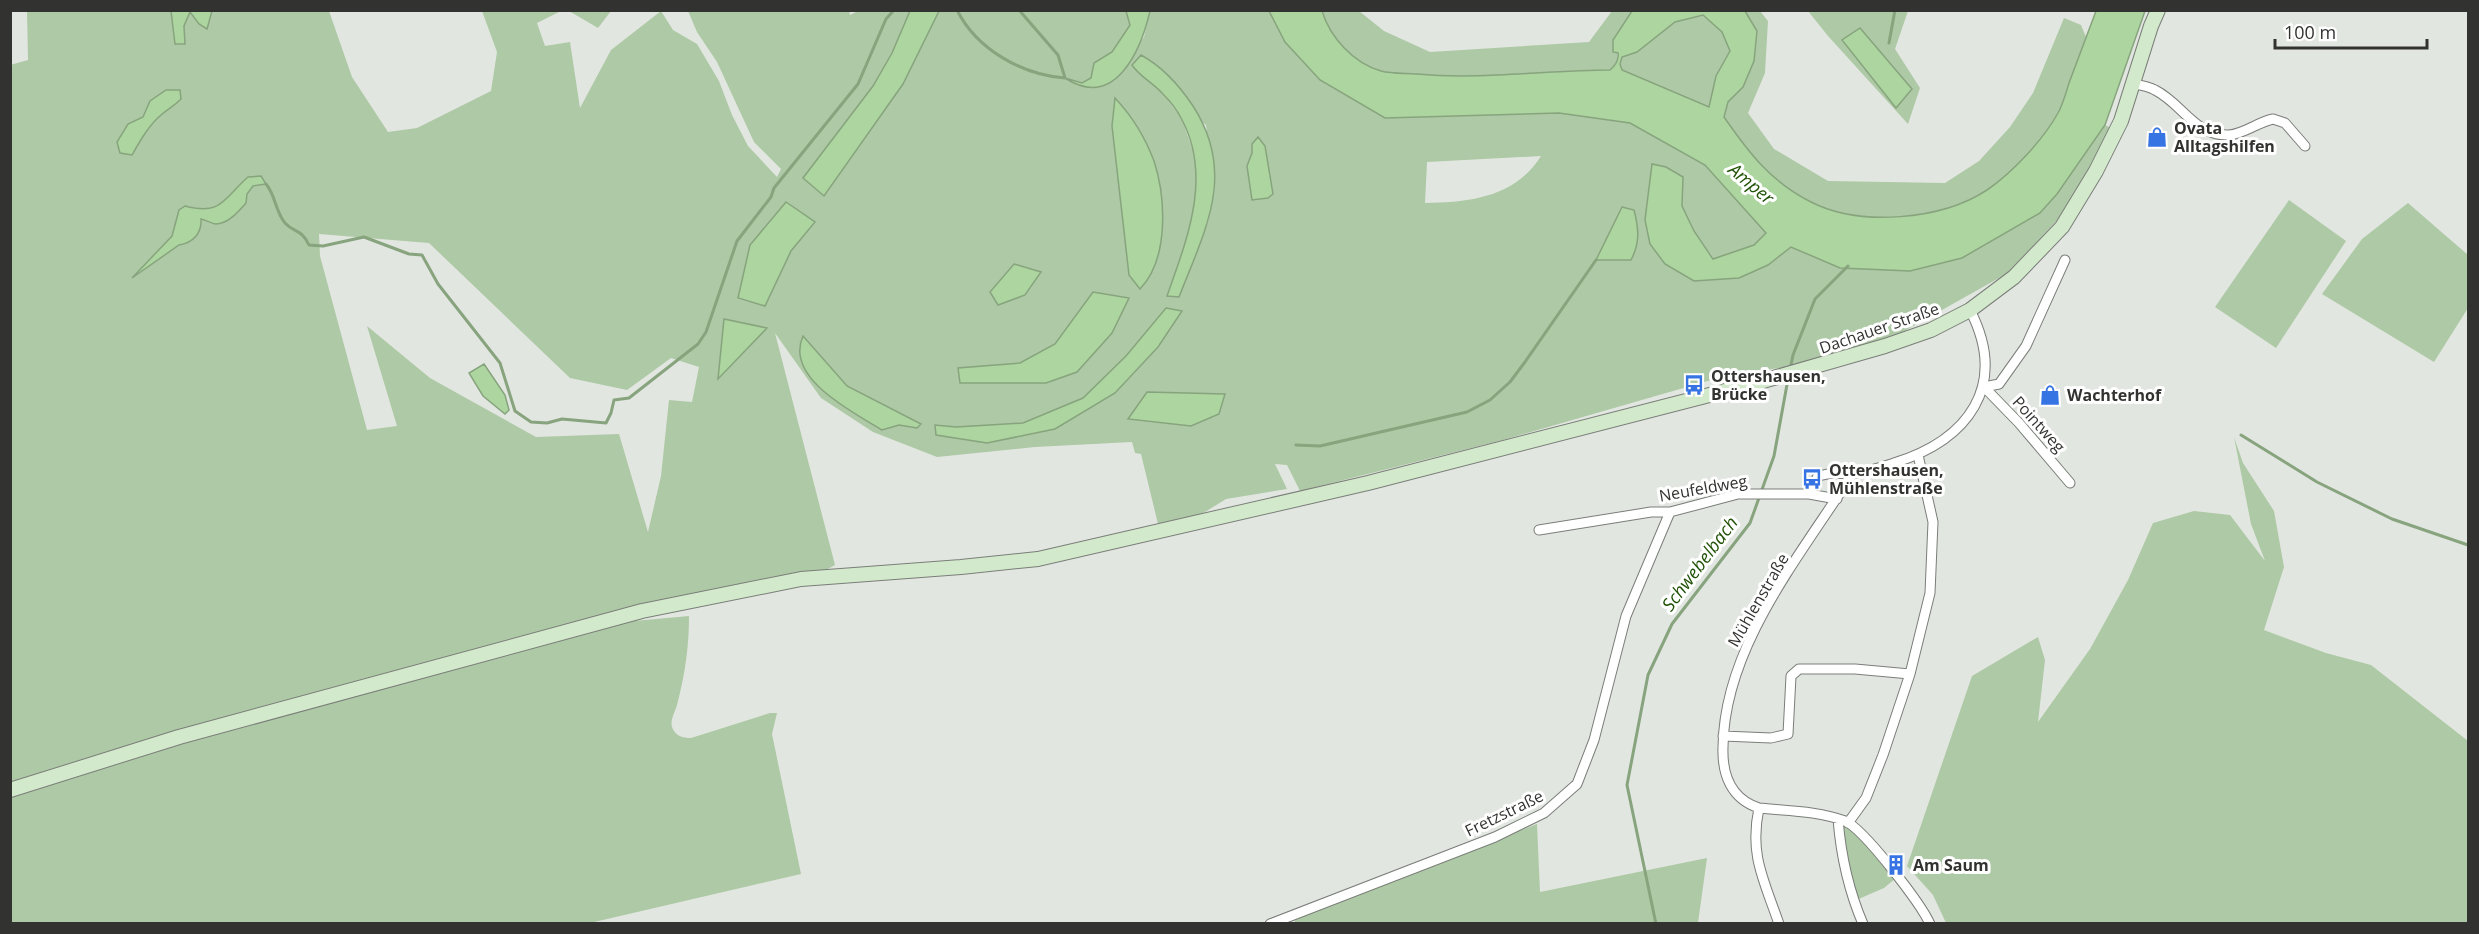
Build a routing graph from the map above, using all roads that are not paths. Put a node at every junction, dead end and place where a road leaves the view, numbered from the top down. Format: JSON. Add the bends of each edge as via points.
{"nodes":[{"id":1,"x":2158,"y":10,"type":"edge"},
{"id":2,"x":2133,"y":84,"type":"junction"},
{"id":3,"x":2305,"y":146,"type":"dead end"},
{"id":4,"x":2065,"y":260,"type":"dead end"},
{"id":5,"x":1970,"y":310,"type":"junction"},
{"id":6,"x":1984,"y":387,"type":"junction"},
{"id":7,"x":1918,"y":456,"type":"junction"},
{"id":8,"x":1853,"y":474,"type":"junction"},
{"id":9,"x":2070,"y":483,"type":"dead end"},
{"id":10,"x":1809,"y":494,"type":"junction"},
{"id":11,"x":1837,"y":499,"type":"junction"},
{"id":12,"x":1670,"y":512,"type":"junction"},
{"id":13,"x":1539,"y":530,"type":"dead end"},
{"id":14,"x":1910,"y":674,"type":"junction"},
{"id":15,"x":1723,"y":735,"type":"junction"},
{"id":16,"x":10,"y":790,"type":"edge"},
{"id":17,"x":1759,"y":808,"type":"junction"},
{"id":18,"x":1838,"y":819,"type":"junction"},
{"id":19,"x":1848,"y":822,"type":"junction"},
{"id":20,"x":1270,"y":924,"type":"edge"},
{"id":21,"x":1779,"y":924,"type":"edge"},
{"id":22,"x":1863,"y":924,"type":"edge"},
{"id":23,"x":1930,"y":924,"type":"edge"}],
"edges":[{"from":1,"to":2,"type":"main road","name":"Dachauer Straße"},
{"from":2,"to":3,"type":"street","via":[[2156,90],[2195,125],[2216,134],[2232,135],[2273,119],[2285,123]]},
{"from":2,"to":5,"type":"main road","name":"Dachauer Straße","via":[[2121,121],[2062,227],[2014,277]]},
{"from":4,"to":6,"type":"street","via":[[2026,346],[1999,384]]},
{"from":5,"to":6,"type":"street","via":[[1983,347]]},
{"from":5,"to":16,"type":"main road","name":"Dachauer Straße","via":[[1931,330],[1787,375],[1368,483],[1038,559],[801,579],[642,611],[179,737]]},
{"from":6,"to":7,"type":"street","via":[[1955,432]]},
{"from":6,"to":9,"type":"street","name":"Pointweg"},
{"from":7,"to":8,"type":"street"},
{"from":7,"to":14,"type":"street","via":[[1933,522],[1933,556],[1930,593]]},
{"from":8,"to":10,"type":"street","via":[[1834,472],[1818,476]]},
{"from":8,"to":11,"type":"street","name":"Mühlenstraße"},
{"from":10,"to":11,"type":"street","name":"Neufeldweg"},
{"from":10,"to":12,"type":"street","name":"Neufeldweg","via":[[1738,494]]},
{"from":11,"to":15,"type":"street","name":"Mühlenstraße","via":[[1749,639],[1727,698]]},
{"from":12,"to":13,"type":"street","name":"Neufeldweg","via":[[1633,514]]},
{"from":12,"to":20,"type":"street","name":"Fretzstraße","via":[[1626,615],[1594,740],[1577,784],[1544,813],[1495,837]]},
{"from":14,"to":15,"type":"street","via":[[1799,669],[1791,676],[1788,734],[1771,738]]},
{"from":14,"to":19,"type":"street","via":[[1866,798]]},
{"from":15,"to":17,"type":"street","name":"Mühlenstraße","via":[[1728,781],[1747,804]]},
{"from":17,"to":18,"type":"street"},
{"from":17,"to":21,"type":"street","via":[[1755,853]]},
{"from":18,"to":19,"type":"street"},
{"from":18,"to":22,"type":"street","via":[[1841,859]]},
{"from":19,"to":23,"type":"street","via":[[1900,878]]}]}
